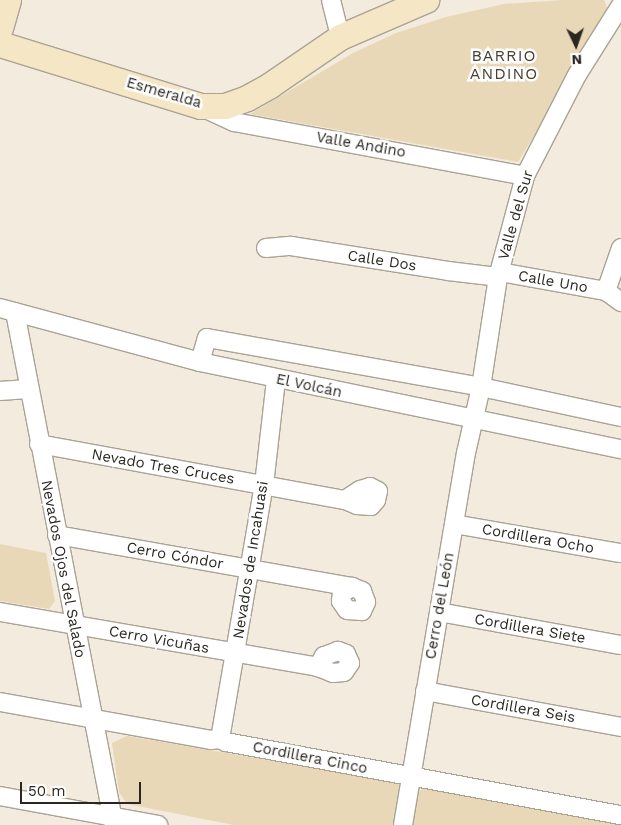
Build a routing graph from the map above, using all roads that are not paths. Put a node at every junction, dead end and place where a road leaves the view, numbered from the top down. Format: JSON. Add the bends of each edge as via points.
{"nodes":[{"id":1,"x":8,"y":0,"type":"edge"},
{"id":2,"x":331,"y":0,"type":"edge"},
{"id":3,"x":426,"y":0,"type":"edge"},
{"id":4,"x":621,"y":5,"type":"edge"},
{"id":5,"x":0,"y":28,"type":"edge"},
{"id":6,"x":340,"y":37,"type":"junction"},
{"id":7,"x":0,"y":44,"type":"edge"},
{"id":8,"x":200,"y":106,"type":"junction"},
{"id":9,"x":525,"y":176,"type":"junction"},
{"id":10,"x":266,"y":248,"type":"dead end"},
{"id":11,"x":621,"y":248,"type":"edge"},
{"id":12,"x":499,"y":274,"type":"junction"},
{"id":13,"x":606,"y":291,"type":"junction"},
{"id":14,"x":621,"y":302,"type":"edge"},
{"id":15,"x":7,"y":310,"type":"edge"},
{"id":16,"x":200,"y":362,"type":"junction"},
{"id":17,"x":276,"y":379,"type":"junction"},
{"id":18,"x":481,"y":387,"type":"junction"},
{"id":19,"x":28,"y":389,"type":"junction"},
{"id":20,"x":0,"y":391,"type":"edge"},
{"id":21,"x":621,"y":417,"type":"edge"},
{"id":22,"x":474,"y":419,"type":"junction"},
{"id":23,"x":39,"y":444,"type":"junction"},
{"id":24,"x":621,"y":449,"type":"edge"},
{"id":25,"x":264,"y":485,"type":"junction"},
{"id":26,"x":346,"y":500,"type":"dead end"},
{"id":27,"x":454,"y":524,"type":"junction"},
{"id":28,"x":57,"y":535,"type":"junction"},
{"id":29,"x":621,"y":553,"type":"edge"},
{"id":30,"x":250,"y":569,"type":"junction"},
{"id":31,"x":352,"y":586,"type":"dead end"},
{"id":32,"x":0,"y":612,"type":"edge"},
{"id":33,"x":439,"y":612,"type":"junction"},
{"id":34,"x":74,"y":625,"type":"junction"},
{"id":35,"x":621,"y":645,"type":"edge"},
{"id":36,"x":235,"y":653,"type":"junction"},
{"id":37,"x":318,"y":667,"type":"dead end"},
{"id":38,"x":425,"y":691,"type":"junction"},
{"id":39,"x":0,"y":702,"type":"edge"},
{"id":40,"x":94,"y":719,"type":"junction"},
{"id":41,"x":621,"y":727,"type":"edge"},
{"id":42,"x":220,"y":740,"type":"junction"},
{"id":43,"x":411,"y":777,"type":"junction"},
{"id":44,"x":0,"y":796,"type":"edge"},
{"id":45,"x":621,"y":814,"type":"edge"},
{"id":46,"x":113,"y":821,"type":"edge"},
{"id":47,"x":158,"y":825,"type":"edge"},
{"id":48,"x":402,"y":825,"type":"edge"}],
"edges":[{"from":1,"to":5,"type":"street"},
{"from":2,"to":6,"type":"street"},
{"from":3,"to":6,"type":"street","name":"Esmeralda"},
{"from":4,"to":9,"type":"street","name":"Valle del Sur","via":[[577,76]]},
{"from":6,"to":8,"type":"street","name":"Esmeralda","via":[[247,98],[225,106]]},
{"from":7,"to":8,"type":"street","name":"Esmeralda"},
{"from":8,"to":9,"type":"street","name":"Valle Andino","via":[[234,122]]},
{"from":9,"to":12,"type":"street","name":"Valle del Sur"},
{"from":10,"to":12,"type":"street","name":"Calle Dos","via":[[291,246],[448,271]]},
{"from":11,"to":13,"type":"street","name":"Calle Uno"},
{"from":12,"to":13,"type":"street","name":"Calle Uno"},
{"from":12,"to":18,"type":"street","name":"Valle del Sur"},
{"from":13,"to":14,"type":"street","name":"Calle Uno"},
{"from":15,"to":16,"type":"street","name":"El Volcán"},
{"from":15,"to":19,"type":"street","name":"Nevados Ojos del Salado"},
{"from":16,"to":17,"type":"street","name":"El Volcán"},
{"from":16,"to":18,"type":"street","name":"El Volcán","via":[[207,338]]},
{"from":17,"to":22,"type":"street","name":"El Volcán"},
{"from":17,"to":25,"type":"street","name":"Nevados de Incahuasi"},
{"from":18,"to":21,"type":"street","name":"El Volcán"},
{"from":18,"to":22,"type":"street","name":"Cerro del León"},
{"from":19,"to":20,"type":"street"},
{"from":19,"to":23,"type":"street","name":"Nevados Ojos del Salado"},
{"from":22,"to":24,"type":"street","name":"El Volcán"},
{"from":22,"to":27,"type":"street","name":"Cerro del León"},
{"from":23,"to":25,"type":"street","name":"Nevado Tres Cruces"},
{"from":23,"to":28,"type":"street","name":"Nevados Ojos del Salado"},
{"from":25,"to":26,"type":"street","name":"Nevado Tres Cruces"},
{"from":25,"to":30,"type":"street","name":"Nevados de Incahuasi"},
{"from":27,"to":29,"type":"street","name":"Cordillera Ocho"},
{"from":27,"to":33,"type":"street","name":"Cerro del León"},
{"from":28,"to":30,"type":"street","name":"Cerro Cóndor"},
{"from":28,"to":34,"type":"street","name":"Nevados Ojos del Salado"},
{"from":30,"to":31,"type":"street","name":"Cerro Cóndor"},
{"from":30,"to":36,"type":"street","name":"Nevados de Incahuasi"},
{"from":32,"to":34,"type":"street","name":"Cerro Vicuñas"},
{"from":33,"to":35,"type":"street","name":"Cordillera Siete"},
{"from":33,"to":38,"type":"street","name":"Cerro del León"},
{"from":34,"to":36,"type":"street","name":"Cerro Vicuñas"},
{"from":34,"to":40,"type":"street","name":"Nevados Ojos del Salado"},
{"from":36,"to":37,"type":"street","name":"Cerro Vicuñas"},
{"from":36,"to":42,"type":"street","name":"Nevados de Incahuasi"},
{"from":38,"to":41,"type":"street","name":"Cordillera Seis"},
{"from":38,"to":43,"type":"street","name":"Cerro del León"},
{"from":39,"to":40,"type":"street","name":"Cordillera Cinco"},
{"from":40,"to":42,"type":"street","name":"Cordillera Cinco"},
{"from":40,"to":46,"type":"street","name":"Nevados Ojos del Salado"},
{"from":42,"to":43,"type":"street","name":"Cordillera Cinco"},
{"from":43,"to":45,"type":"street","name":"Cordillera Cinco"},
{"from":43,"to":48,"type":"street","name":"Cerro del León"},
{"from":44,"to":46,"type":"street"},
{"from":46,"to":47,"type":"street"}]}
